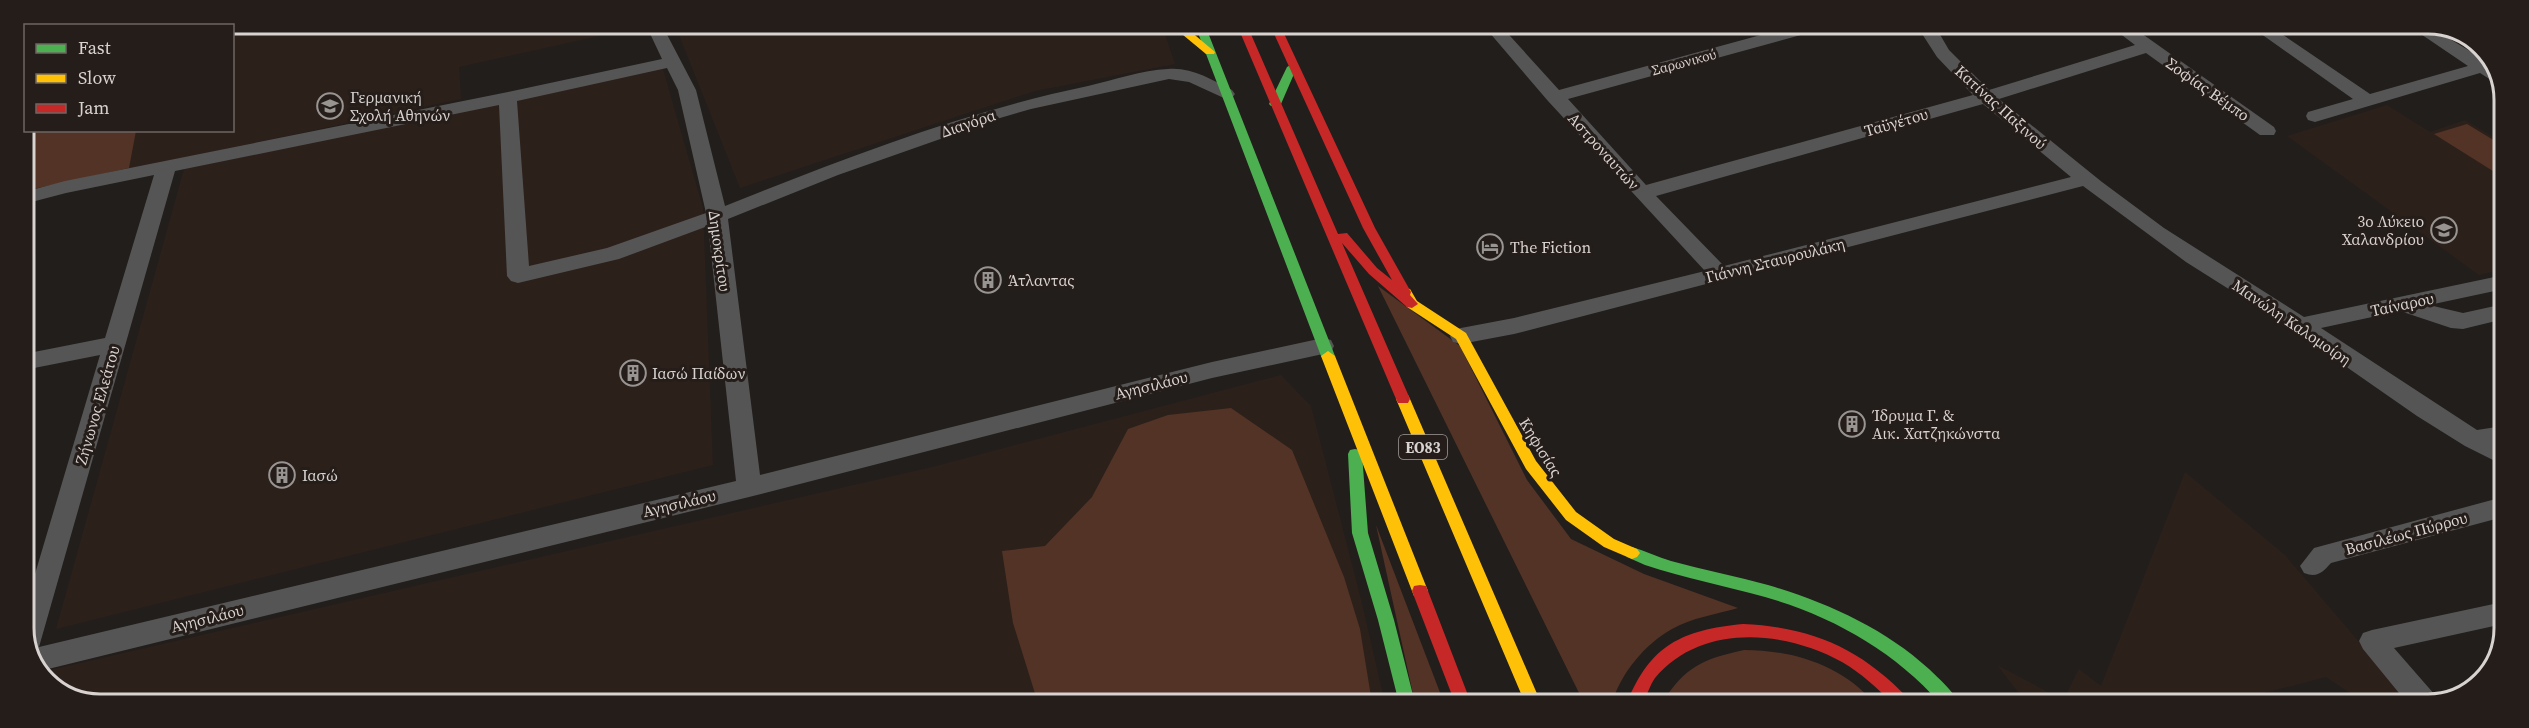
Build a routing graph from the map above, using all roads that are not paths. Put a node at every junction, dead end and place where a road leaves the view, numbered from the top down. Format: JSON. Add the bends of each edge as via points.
{"nodes":[{"id":1,"x":658,"y":34,"type":"edge"},
{"id":2,"x":1187,"y":34,"type":"edge"},
{"id":3,"x":1203,"y":34,"type":"edge"},
{"id":4,"x":1246,"y":34,"type":"edge"},
{"id":5,"x":1279,"y":34,"type":"edge"},
{"id":6,"x":1498,"y":34,"type":"edge"},
{"id":7,"x":1764,"y":34,"type":"edge"},
{"id":8,"x":1785,"y":34,"type":"edge"},
{"id":9,"x":1931,"y":34,"type":"edge"},
{"id":10,"x":2130,"y":34,"type":"edge"},
{"id":11,"x":2270,"y":34,"type":"edge"},
{"id":12,"x":2428,"y":34,"type":"edge"},
{"id":13,"x":1771,"y":38,"type":"junction"},
{"id":14,"x":2148,"y":47,"type":"junction"},
{"id":15,"x":1210,"y":52,"type":"junction"},
{"id":16,"x":672,"y":62,"type":"junction"},
{"id":17,"x":1292,"y":67,"type":"junction"},
{"id":18,"x":2486,"y":70,"type":"edge"},
{"id":19,"x":2488,"y":73,"type":"edge"},
{"id":20,"x":1226,"y":94,"type":"junction"},
{"id":21,"x":1554,"y":97,"type":"junction"},
{"id":22,"x":1986,"y":97,"type":"junction"},
{"id":23,"x":508,"y":98,"type":"junction"},
{"id":24,"x":2367,"y":100,"type":"junction"},
{"id":25,"x":1275,"y":104,"type":"junction"},
{"id":26,"x":2315,"y":116,"type":"dead end"},
{"id":27,"x":2267,"y":131,"type":"dead end"},
{"id":28,"x":166,"y":167,"type":"junction"},
{"id":29,"x":2087,"y":179,"type":"junction"},
{"id":30,"x":1313,"y":192,"type":"junction"},
{"id":31,"x":1642,"y":193,"type":"junction"},
{"id":32,"x":34,"y":195,"type":"edge"},
{"id":33,"x":717,"y":216,"type":"junction"},
{"id":34,"x":1720,"y":274,"type":"junction"},
{"id":35,"x":2494,"y":284,"type":"edge"},
{"id":36,"x":1412,"y":304,"type":"junction"},
{"id":37,"x":2400,"y":304,"type":"junction"},
{"id":38,"x":2494,"y":313,"type":"edge"},
{"id":39,"x":2300,"y":325,"type":"junction"},
{"id":40,"x":1461,"y":336,"type":"junction"},
{"id":41,"x":115,"y":344,"type":"junction"},
{"id":42,"x":1323,"y":346,"type":"junction"},
{"id":43,"x":34,"y":360,"type":"edge"},
{"id":44,"x":1353,"y":422,"type":"junction"},
{"id":45,"x":2494,"y":436,"type":"edge"},
{"id":46,"x":2473,"y":440,"type":"junction"},
{"id":47,"x":2494,"y":451,"type":"edge"},
{"id":48,"x":749,"y":487,"type":"junction"},
{"id":49,"x":2494,"y":509,"type":"edge"},
{"id":50,"x":2313,"y":566,"type":"dead end"},
{"id":51,"x":2494,"y":615,"type":"edge"},
{"id":52,"x":35,"y":619,"type":"edge"},
{"id":53,"x":42,"y":658,"type":"edge"},
{"id":54,"x":1405,"y":694,"type":"edge"},
{"id":55,"x":1459,"y":694,"type":"edge"},
{"id":56,"x":1529,"y":694,"type":"edge"},
{"id":57,"x":1638,"y":694,"type":"edge"},
{"id":58,"x":1892,"y":694,"type":"edge"},
{"id":59,"x":1942,"y":694,"type":"edge"},
{"id":60,"x":2417,"y":694,"type":"edge"}],
"edges":[{"from":1,"to":16,"type":"street","name":"Δημοκρίτου"},
{"from":2,"to":15,"type":"main road"},
{"from":3,"to":15,"type":"main road"},
{"from":4,"to":25,"type":"main road","number":"ΕΟ83"},
{"from":5,"to":17,"type":"main road","name":"Κηφισίας"},
{"from":6,"to":21,"type":"street","name":"Αστροναυτών"},
{"from":7,"to":13,"type":"street"},
{"from":8,"to":13,"type":"street","name":"Σαρωνικού"},
{"from":9,"to":22,"type":"street","name":"Κατίνας Παξινού","via":[[1947,57]]},
{"from":10,"to":14,"type":"street","name":"Σοφίας Βέμπο"},
{"from":11,"to":24,"type":"street"},
{"from":12,"to":18,"type":"street"},
{"from":13,"to":21,"type":"street","name":"Σαρωνικού"},
{"from":14,"to":22,"type":"street","name":"Ταϋγέτου"},
{"from":14,"to":27,"type":"street","name":"Σοφίας Βέμπο"},
{"from":15,"to":20,"type":"main road"},
{"from":16,"to":23,"type":"street"},
{"from":16,"to":33,"type":"street","name":"Δημοκρίτου","via":[[687,90]]},
{"from":17,"to":25,"type":"main road"},
{"from":17,"to":36,"type":"main road","name":"Κηφισίας","via":[[1369,228]]},
{"from":19,"to":24,"type":"street"},
{"from":20,"to":33,"type":"street","name":"Διαγόρα","via":[[1193,77],[1169,74],[1027,104],[831,171]]},
{"from":20,"to":42,"type":"main road"},
{"from":21,"to":31,"type":"street","name":"Αστροναυτών"},
{"from":22,"to":29,"type":"street","name":"Κατίνας Παξινού"},
{"from":22,"to":31,"type":"street","name":"Ταϋγέτου"},
{"from":23,"to":28,"type":"street"},
{"from":23,"to":33,"type":"street","name":"Διαγόρα","via":[[518,276],[612,254]]},
{"from":24,"to":26,"type":"street"},
{"from":25,"to":30,"type":"main road","number":"ΕΟ83"},
{"from":28,"to":32,"type":"street"},
{"from":28,"to":41,"type":"street","name":"Ζήνωνος Ελεάτου"},
{"from":29,"to":34,"type":"street","name":"Γιάννη Σταυρουλάκη"},
{"from":29,"to":39,"type":"street","name":"Μανώλη Καλομοίρη","via":[[2177,247]]},
{"from":30,"to":36,"type":"main road","via":[[1361,259]]},
{"from":30,"to":56,"type":"main road","number":"ΕΟ83"},
{"from":31,"to":34,"type":"street","name":"Αστροναυτών"},
{"from":33,"to":48,"type":"street","name":"Δημοκρίτου"},
{"from":34,"to":40,"type":"street","name":"Γιάννη Σταυρουλάκη"},
{"from":35,"to":37,"type":"street","name":"Ταίναρου"},
{"from":36,"to":40,"type":"main road","name":"Κηφισίας"},
{"from":37,"to":38,"type":"street","via":[[2451,320]]},
{"from":37,"to":39,"type":"street","name":"Ταίναρου"},
{"from":39,"to":46,"type":"street","name":"Μανώλη Καλομοίρη"},
{"from":40,"to":59,"type":"main road","name":"Κηφισίας","via":[[1531,465],[1553,496],[1588,530],[1609,543],[1675,570],[1786,597],[1852,624],[1910,662]]},
{"from":41,"to":43,"type":"street"},
{"from":41,"to":52,"type":"street","name":"Ζήνωνος Ελεάτου"},
{"from":42,"to":44,"type":"main road"},
{"from":42,"to":48,"type":"street","name":"Αγησιλάου","via":[[1212,370]]},
{"from":44,"to":54,"type":"main road","via":[[1360,533]]},
{"from":44,"to":55,"type":"main road"},
{"from":45,"to":46,"type":"street"},
{"from":46,"to":47,"type":"street","name":"Μανώλη Καλομοίρη"},
{"from":48,"to":53,"type":"street","name":"Αγησιλάου"},
{"from":49,"to":50,"type":"street","name":"Βασιλέως Πύρρου","via":[[2323,555]]},
{"from":51,"to":60,"type":"street","via":[[2372,641]]},
{"from":57,"to":58,"type":"main road","via":[[1656,665],[1680,646],[1708,634],[1740,630],[1775,631],[1810,640],[1865,668]]}]}
